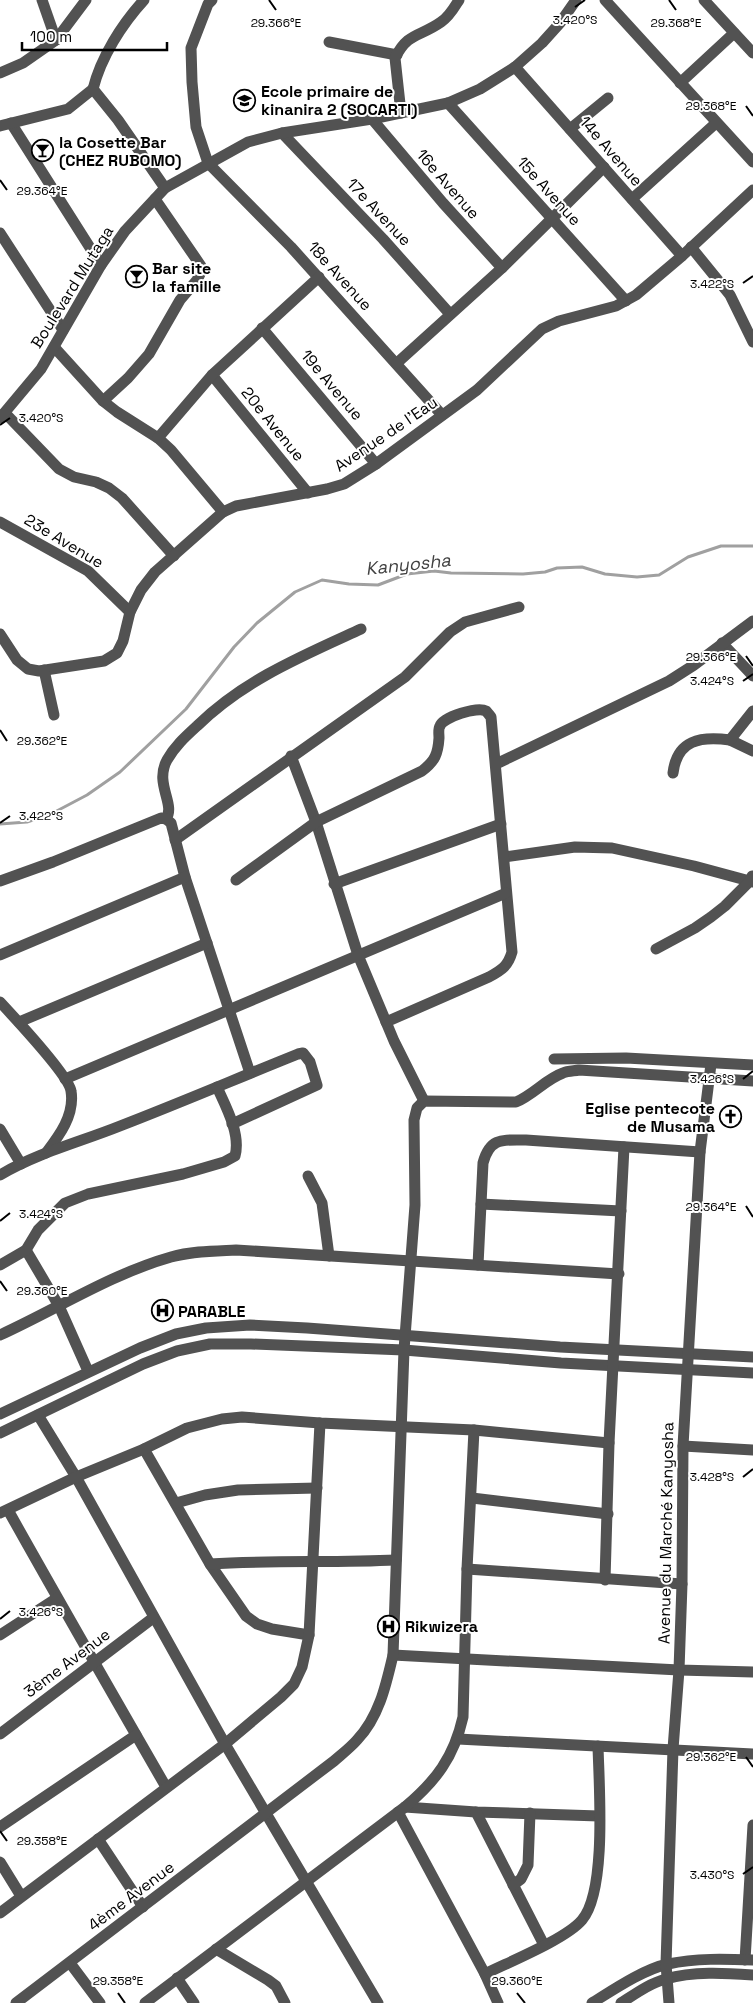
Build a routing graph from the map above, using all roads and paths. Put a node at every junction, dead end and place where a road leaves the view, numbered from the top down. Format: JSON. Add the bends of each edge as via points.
{"nodes":[{"id":1,"x":42,"y":0,"type":"edge"},
{"id":2,"x":86,"y":0,"type":"edge"},
{"id":3,"x":144,"y":0,"type":"edge"},
{"id":4,"x":459,"y":0,"type":"edge"},
{"id":5,"x":576,"y":0,"type":"edge"},
{"id":6,"x":605,"y":0,"type":"edge"},
{"id":7,"x":209,"y":1,"type":"edge"},
{"id":8,"x":709,"y":2,"type":"edge"},
{"id":9,"x":734,"y":33,"type":"junction"},
{"id":10,"x":56,"y":40,"type":"junction"},
{"id":11,"x":329,"y":42,"type":"dead end"},
{"id":12,"x":753,"y":53,"type":"edge"},
{"id":13,"x":397,"y":54,"type":"junction"},
{"id":14,"x":515,"y":67,"type":"junction"},
{"id":15,"x":0,"y":73,"type":"edge"},
{"id":16,"x":680,"y":83,"type":"junction"},
{"id":17,"x":93,"y":89,"type":"junction"},
{"id":18,"x":608,"y":98,"type":"dead end"},
{"id":19,"x":448,"y":103,"type":"junction"},
{"id":20,"x":401,"y":113,"type":"junction"},
{"id":21,"x":372,"y":119,"type":"junction"},
{"id":22,"x":716,"y":123,"type":"junction"},
{"id":23,"x":6,"y":125,"type":"edge"},
{"id":24,"x":570,"y":129,"type":"junction"},
{"id":25,"x":282,"y":133,"type":"junction"},
{"id":26,"x":753,"y":162,"type":"edge"},
{"id":27,"x":208,"y":163,"type":"junction"},
{"id":28,"x":604,"y":167,"type":"junction"},
{"id":29,"x":165,"y":188,"type":"junction"},
{"id":30,"x":753,"y":190,"type":"edge"},
{"id":31,"x":155,"y":199,"type":"junction"},
{"id":32,"x":632,"y":199,"type":"junction"},
{"id":33,"x":552,"y":219,"type":"junction"},
{"id":34,"x":0,"y":233,"type":"edge"},
{"id":35,"x":691,"y":247,"type":"junction"},
{"id":36,"x":682,"y":256,"type":"junction"},
{"id":37,"x":101,"y":266,"type":"junction"},
{"id":38,"x":502,"y":268,"type":"junction"},
{"id":39,"x":319,"y":277,"type":"junction"},
{"id":40,"x":626,"y":301,"type":"junction"},
{"id":41,"x":450,"y":314,"type":"junction"},
{"id":42,"x":262,"y":328,"type":"junction"},
{"id":43,"x":63,"y":330,"type":"junction"},
{"id":44,"x":753,"y":342,"type":"edge"},
{"id":45,"x":54,"y":347,"type":"junction"},
{"id":46,"x":397,"y":363,"type":"junction"},
{"id":47,"x":212,"y":375,"type":"junction"},
{"id":48,"x":103,"y":401,"type":"junction"},
{"id":49,"x":3,"y":416,"type":"edge"},
{"id":50,"x":442,"y":416,"type":"junction"},
{"id":51,"x":158,"y":438,"type":"junction"},
{"id":52,"x":376,"y":464,"type":"junction"},
{"id":53,"x":308,"y":493,"type":"junction"},
{"id":54,"x":223,"y":512,"type":"junction"},
{"id":55,"x":0,"y":522,"type":"edge"},
{"id":56,"x":174,"y":556,"type":"junction"},
{"id":57,"x":519,"y":607,"type":"dead end"},
{"id":58,"x":130,"y":612,"type":"junction"},
{"id":59,"x":753,"y":621,"type":"edge"},
{"id":60,"x":361,"y":629,"type":"dead end"},
{"id":61,"x":0,"y":634,"type":"edge"},
{"id":62,"x":722,"y":643,"type":"junction"},
{"id":63,"x":44,"y":670,"type":"junction"},
{"id":64,"x":753,"y":676,"type":"edge"},
{"id":65,"x":753,"y":711,"type":"edge"},
{"id":66,"x":54,"y":715,"type":"dead end"},
{"id":67,"x":730,"y":740,"type":"junction"},
{"id":68,"x":753,"y":751,"type":"edge"},
{"id":69,"x":291,"y":756,"type":"junction"},
{"id":70,"x":496,"y":764,"type":"junction"},
{"id":71,"x":674,"y":773,"type":"dead end"},
{"id":72,"x":166,"y":819,"type":"junction"},
{"id":73,"x":316,"y":822,"type":"junction"},
{"id":74,"x":501,"y":824,"type":"junction"},
{"id":75,"x":175,"y":840,"type":"junction"},
{"id":76,"x":504,"y":857,"type":"junction"},
{"id":77,"x":185,"y":877,"type":"junction"},
{"id":78,"x":752,"y":879,"type":"edge"},
{"id":79,"x":236,"y":880,"type":"dead end"},
{"id":80,"x":0,"y":881,"type":"edge"},
{"id":81,"x":334,"y":884,"type":"junction"},
{"id":82,"x":506,"y":893,"type":"junction"},
{"id":83,"x":207,"y":943,"type":"junction"},
{"id":84,"x":656,"y":949,"type":"dead end"},
{"id":85,"x":358,"y":954,"type":"junction"},
{"id":86,"x":0,"y":955,"type":"edge"},
{"id":87,"x":0,"y":1002,"type":"edge"},
{"id":88,"x":230,"y":1009,"type":"junction"},
{"id":89,"x":19,"y":1022,"type":"junction"},
{"id":90,"x":386,"y":1022,"type":"junction"},
{"id":91,"x":554,"y":1059,"type":"dead end"},
{"id":92,"x":711,"y":1064,"type":"junction"},
{"id":93,"x":753,"y":1065,"type":"edge"},
{"id":94,"x":250,"y":1073,"type":"junction"},
{"id":95,"x":65,"y":1078,"type":"junction"},
{"id":96,"x":708,"y":1079,"type":"junction"},
{"id":97,"x":753,"y":1082,"type":"edge"},
{"id":98,"x":218,"y":1087,"type":"junction"},
{"id":99,"x":424,"y":1101,"type":"junction"},
{"id":100,"x":232,"y":1124,"type":"junction"},
{"id":101,"x":0,"y":1129,"type":"edge"},
{"id":102,"x":624,"y":1147,"type":"junction"},
{"id":103,"x":700,"y":1152,"type":"junction"},
{"id":104,"x":46,"y":1153,"type":"junction"},
{"id":105,"x":21,"y":1164,"type":"junction"},
{"id":106,"x":0,"y":1176,"type":"edge"},
{"id":107,"x":308,"y":1176,"type":"dead end"},
{"id":108,"x":481,"y":1204,"type":"junction"},
{"id":109,"x":621,"y":1211,"type":"junction"},
{"id":110,"x":26,"y":1250,"type":"junction"},
{"id":111,"x":328,"y":1256,"type":"junction"},
{"id":112,"x":410,"y":1260,"type":"junction"},
{"id":113,"x":0,"y":1265,"type":"edge"},
{"id":114,"x":478,"y":1265,"type":"junction"},
{"id":115,"x":619,"y":1274,"type":"junction"},
{"id":116,"x":60,"y":1306,"type":"junction"},
{"id":117,"x":0,"y":1335,"type":"edge"},
{"id":118,"x":405,"y":1336,"type":"junction"},
{"id":119,"x":404,"y":1350,"type":"junction"},
{"id":120,"x":613,"y":1350,"type":"junction"},
{"id":121,"x":689,"y":1354,"type":"junction"},
{"id":122,"x":753,"y":1357,"type":"edge"},
{"id":123,"x":612,"y":1365,"type":"junction"},
{"id":124,"x":688,"y":1369,"type":"junction"},
{"id":125,"x":88,"y":1371,"type":"junction"},
{"id":126,"x":753,"y":1373,"type":"edge"},
{"id":127,"x":0,"y":1414,"type":"edge"},
{"id":128,"x":38,"y":1415,"type":"junction"},
{"id":129,"x":320,"y":1423,"type":"junction"},
{"id":130,"x":400,"y":1426,"type":"junction"},
{"id":131,"x":474,"y":1430,"type":"junction"},
{"id":132,"x":0,"y":1433,"type":"edge"},
{"id":133,"x":609,"y":1443,"type":"junction"},
{"id":134,"x":683,"y":1446,"type":"junction"},
{"id":135,"x":144,"y":1449,"type":"junction"},
{"id":136,"x":753,"y":1450,"type":"edge"},
{"id":137,"x":76,"y":1477,"type":"junction"},
{"id":138,"x":317,"y":1488,"type":"junction"},
{"id":139,"x":472,"y":1498,"type":"junction"},
{"id":140,"x":176,"y":1503,"type":"junction"},
{"id":141,"x":4,"y":1512,"type":"edge"},
{"id":142,"x":608,"y":1514,"type":"junction"},
{"id":143,"x":396,"y":1560,"type":"junction"},
{"id":144,"x":311,"y":1562,"type":"junction"},
{"id":145,"x":210,"y":1564,"type":"junction"},
{"id":146,"x":467,"y":1570,"type":"junction"},
{"id":147,"x":605,"y":1580,"type":"junction"},
{"id":148,"x":682,"y":1584,"type":"junction"},
{"id":149,"x":57,"y":1598,"type":"junction"},
{"id":150,"x":153,"y":1618,"type":"junction"},
{"id":151,"x":0,"y":1635,"type":"edge"},
{"id":152,"x":308,"y":1635,"type":"junction"},
{"id":153,"x":393,"y":1655,"type":"junction"},
{"id":154,"x":465,"y":1658,"type":"junction"},
{"id":155,"x":93,"y":1663,"type":"junction"},
{"id":156,"x":679,"y":1670,"type":"junction"},
{"id":157,"x":753,"y":1672,"type":"edge"},
{"id":158,"x":0,"y":1734,"type":"edge"},
{"id":159,"x":136,"y":1735,"type":"junction"},
{"id":160,"x":458,"y":1738,"type":"junction"},
{"id":161,"x":225,"y":1744,"type":"junction"},
{"id":162,"x":598,"y":1746,"type":"junction"},
{"id":163,"x":673,"y":1749,"type":"junction"},
{"id":164,"x":753,"y":1754,"type":"edge"},
{"id":165,"x":166,"y":1787,"type":"junction"},
{"id":166,"x":402,"y":1809,"type":"junction"},
{"id":167,"x":476,"y":1812,"type":"junction"},
{"id":168,"x":266,"y":1814,"type":"junction"},
{"id":169,"x":530,"y":1814,"type":"junction"},
{"id":170,"x":599,"y":1816,"type":"junction"},
{"id":171,"x":753,"y":1825,"type":"edge"},
{"id":172,"x":0,"y":1827,"type":"edge"},
{"id":173,"x":98,"y":1839,"type":"junction"},
{"id":174,"x":0,"y":1862,"type":"edge"},
{"id":175,"x":306,"y":1880,"type":"junction"},
{"id":176,"x":513,"y":1885,"type":"junction"},
{"id":177,"x":21,"y":1896,"type":"junction"},
{"id":178,"x":143,"y":1907,"type":"junction"},
{"id":179,"x":0,"y":1913,"type":"edge"},
{"id":180,"x":544,"y":1944,"type":"junction"},
{"id":181,"x":216,"y":1949,"type":"junction"},
{"id":182,"x":749,"y":1960,"type":"edge"},
{"id":183,"x":70,"y":1963,"type":"junction"},
{"id":184,"x":666,"y":1964,"type":"junction"},
{"id":185,"x":485,"y":1974,"type":"junction"},
{"id":186,"x":753,"y":1974,"type":"edge"},
{"id":187,"x":178,"y":1978,"type":"junction"},
{"id":188,"x":666,"y":1979,"type":"junction"},
{"id":189,"x":16,"y":2003,"type":"edge"},
{"id":190,"x":100,"y":2003,"type":"edge"},
{"id":191,"x":145,"y":2003,"type":"edge"},
{"id":192,"x":194,"y":2003,"type":"edge"},
{"id":193,"x":285,"y":2003,"type":"edge"},
{"id":194,"x":378,"y":2003,"type":"edge"},
{"id":195,"x":498,"y":2003,"type":"edge"},
{"id":196,"x":592,"y":2003,"type":"edge"},
{"id":197,"x":621,"y":2003,"type":"edge"},
{"id":198,"x":669,"y":2003,"type":"edge"}],
"edges":[{"from":1,"to":10,"type":"street"},
{"from":2,"to":10,"type":"street"},
{"from":3,"to":17,"type":"street","via":[[115,39],[96,74]]},
{"from":4,"to":13,"type":"street","via":[[443,21],[414,35],[402,44]]},
{"from":5,"to":14,"type":"street","name":"Boulevard Mutaga","via":[[560,24]]},
{"from":6,"to":16,"type":"street"},
{"from":7,"to":27,"type":"street","via":[[191,48],[196,127]]},
{"from":8,"to":9,"type":"street"},
{"from":9,"to":12,"type":"street"},
{"from":9,"to":16,"type":"street"},
{"from":10,"to":15,"type":"street","via":[[23,63]]},
{"from":11,"to":13,"type":"street"},
{"from":13,"to":20,"type":"street"},
{"from":14,"to":19,"type":"street","name":"Boulevard Mutaga","via":[[480,89]]},
{"from":14,"to":24,"type":"street","name":"14e Avenue"},
{"from":16,"to":22,"type":"street"},
{"from":17,"to":23,"type":"street","via":[[68,109]]},
{"from":17,"to":29,"type":"street"},
{"from":18,"to":24,"type":"street"},
{"from":19,"to":20,"type":"street","name":"Boulevard Mutaga"},
{"from":19,"to":33,"type":"street","name":"15e Avenue"},
{"from":20,"to":21,"type":"street","name":"Boulevard Mutaga"},
{"from":21,"to":25,"type":"street","name":"Boulevard Mutaga"},
{"from":21,"to":38,"type":"street","name":"16e Avenue"},
{"from":22,"to":26,"type":"street"},
{"from":22,"to":32,"type":"street"},
{"from":23,"to":37,"type":"street"},
{"from":24,"to":28,"type":"street","name":"14e Avenue"},
{"from":25,"to":27,"type":"street","name":"Boulevard Mutaga","via":[[248,142]]},
{"from":25,"to":41,"type":"street","name":"17e Avenue"},
{"from":27,"to":29,"type":"street","name":"Boulevard Mutaga"},
{"from":27,"to":39,"type":"street","name":"18e Avenue"},
{"from":28,"to":32,"type":"street","name":"14e Avenue"},
{"from":28,"to":33,"type":"street"},
{"from":29,"to":31,"type":"street","name":"Boulevard Mutaga"},
{"from":30,"to":35,"type":"street","name":"Avenue de l'Eau"},
{"from":31,"to":37,"type":"street","name":"Boulevard Mutaga","via":[[125,231]]},
{"from":31,"to":48,"type":"street","via":[[200,266],[200,274],[180,300],[149,354]]},
{"from":32,"to":36,"type":"street","name":"14e Avenue"},
{"from":33,"to":38,"type":"street"},
{"from":33,"to":40,"type":"street","name":"15e Avenue"},
{"from":34,"to":43,"type":"street"},
{"from":35,"to":36,"type":"street","name":"Avenue de l'Eau"},
{"from":35,"to":44,"type":"street","via":[[730,295]]},
{"from":36,"to":40,"type":"street","name":"Avenue de l'Eau"},
{"from":37,"to":43,"type":"street","name":"Boulevard Mutaga"},
{"from":38,"to":41,"type":"street"},
{"from":39,"to":42,"type":"street"},
{"from":39,"to":46,"type":"street","name":"18e Avenue"},
{"from":40,"to":50,"type":"street","name":"Avenue de l'Eau","via":[[559,320],[542,329],[503,367]]},
{"from":41,"to":46,"type":"street"},
{"from":42,"to":47,"type":"street"},
{"from":42,"to":52,"type":"street","name":"19e Avenue"},
{"from":43,"to":45,"type":"street","name":"Boulevard Mutaga"},
{"from":45,"to":48,"type":"street"},
{"from":45,"to":49,"type":"street","name":"Boulevard Mutaga","via":[[41,369]]},
{"from":46,"to":50,"type":"street","name":"18e Avenue"},
{"from":47,"to":51,"type":"street"},
{"from":47,"to":53,"type":"street","name":"20e Avenue"},
{"from":48,"to":51,"type":"street"},
{"from":49,"to":56,"type":"street","via":[[59,469],[74,477],[96,482],[122,498]]},
{"from":50,"to":52,"type":"street","name":"Avenue de l'Eau"},
{"from":51,"to":54,"type":"street"},
{"from":52,"to":53,"type":"street","name":"Avenue de l'Eau","via":[[344,484]]},
{"from":53,"to":54,"type":"street","name":"Avenue de l'Eau","via":[[250,503]]},
{"from":54,"to":56,"type":"street","name":"Avenue de l'Eau"},
{"from":55,"to":58,"type":"street","name":"23e Avenue","via":[[88,571]]},
{"from":56,"to":58,"type":"street","name":"Avenue de l'Eau","via":[[155,572]]},
{"from":57,"to":69,"type":"street","via":[[465,622],[450,632],[404,677]]},
{"from":58,"to":63,"type":"street","name":"Avenue de l'Eau","via":[[117,653],[104,661]]},
{"from":59,"to":62,"type":"street"},
{"from":60,"to":72,"type":"street","via":[[292,660],[228,698],[176,746],[166,763],[162,781],[170,810]]},
{"from":61,"to":63,"type":"street","name":"Avenue de l'Eau","via":[[17,660],[28,669]]},
{"from":62,"to":64,"type":"street"},
{"from":62,"to":70,"type":"street","via":[[662,685]]},
{"from":63,"to":66,"type":"street"},
{"from":65,"to":67,"type":"street"},
{"from":67,"to":68,"type":"street"},
{"from":67,"to":71,"type":"street","via":[[704,739],[691,743],[675,759]]},
{"from":69,"to":73,"type":"street"},
{"from":69,"to":75,"type":"street"},
{"from":70,"to":73,"type":"street","via":[[491,718],[487,711],[451,716],[439,726],[438,752],[433,762],[422,771]]},
{"from":70,"to":74,"type":"street"},
{"from":72,"to":75,"type":"street","via":[[171,823]]},
{"from":72,"to":80,"type":"street","via":[[161,818]]},
{"from":73,"to":79,"type":"street"},
{"from":73,"to":81,"type":"street"},
{"from":74,"to":76,"type":"street"},
{"from":74,"to":81,"type":"street"},
{"from":75,"to":77,"type":"street"},
{"from":76,"to":78,"type":"street","via":[[575,847],[612,848]]},
{"from":76,"to":82,"type":"street"},
{"from":77,"to":83,"type":"street"},
{"from":77,"to":86,"type":"street"},
{"from":78,"to":84,"type":"street","via":[[726,906],[695,928]]},
{"from":81,"to":85,"type":"street"},
{"from":82,"to":85,"type":"street"},
{"from":82,"to":90,"type":"street","via":[[512,952],[504,970]]},
{"from":83,"to":88,"type":"street"},
{"from":83,"to":89,"type":"street"},
{"from":85,"to":88,"type":"street"},
{"from":85,"to":90,"type":"street"},
{"from":87,"to":89,"type":"street"},
{"from":88,"to":94,"type":"street"},
{"from":88,"to":95,"type":"street"},
{"from":89,"to":95,"type":"street"},
{"from":90,"to":99,"type":"street"},
{"from":91,"to":92,"type":"street","via":[[626,1058]]},
{"from":92,"to":93,"type":"street"},
{"from":92,"to":96,"type":"street","name":"Avenue du Marché Kanyosha"},
{"from":94,"to":98,"type":"street"},
{"from":94,"to":100,"type":"street","via":[[303,1054],[310,1062],[317,1085]]},
{"from":95,"to":104,"type":"street","via":[[71,1091],[68,1120]]},
{"from":96,"to":97,"type":"street"},
{"from":96,"to":99,"type":"street","via":[[579,1070],[563,1073],[529,1097],[516,1102]]},
{"from":96,"to":103,"type":"street","name":"Avenue du Marché Kanyosha"},
{"from":98,"to":100,"type":"street"},
{"from":98,"to":104,"type":"street"},
{"from":99,"to":112,"type":"street","name":"4ème Avenue","via":[[417,1108],[414,1120],[415,1205]]},
{"from":100,"to":110,"type":"street","via":[[238,1147],[235,1156],[199,1169],[88,1194],[65,1203],[38,1230]]},
{"from":101,"to":105,"type":"street"},
{"from":102,"to":103,"type":"street"},
{"from":102,"to":108,"type":"street","via":[[526,1140],[493,1143],[486,1151],[483,1163]]},
{"from":102,"to":109,"type":"street"},
{"from":103,"to":121,"type":"street","name":"Avenue du Marché Kanyosha"},
{"from":104,"to":105,"type":"street"},
{"from":105,"to":106,"type":"street"},
{"from":107,"to":111,"type":"street","via":[[322,1203]]},
{"from":108,"to":109,"type":"street"},
{"from":108,"to":114,"type":"street"},
{"from":109,"to":115,"type":"street"},
{"from":110,"to":113,"type":"street"},
{"from":110,"to":116,"type":"street"},
{"from":111,"to":112,"type":"street"},
{"from":111,"to":116,"type":"street","via":[[236,1250],[173,1256],[138,1268]]},
{"from":112,"to":114,"type":"street"},
{"from":112,"to":118,"type":"street","name":"4ème Avenue"},
{"from":114,"to":115,"type":"street"},
{"from":115,"to":120,"type":"street"},
{"from":116,"to":117,"type":"street"},
{"from":116,"to":125,"type":"street"},
{"from":118,"to":119,"type":"street","name":"4ème Avenue"},
{"from":118,"to":120,"type":"street"},
{"from":118,"to":125,"type":"street","via":[[250,1325],[206,1328],[176,1334]]},
{"from":119,"to":123,"type":"street"},
{"from":119,"to":128,"type":"street","via":[[210,1344],[177,1351],[143,1364]]},
{"from":119,"to":130,"type":"street","name":"4ème Avenue"},
{"from":120,"to":121,"type":"street"},
{"from":120,"to":123,"type":"street"},
{"from":121,"to":122,"type":"street"},
{"from":121,"to":124,"type":"street","name":"Avenue du Marché Kanyosha"},
{"from":123,"to":124,"type":"street"},
{"from":123,"to":133,"type":"street"},
{"from":124,"to":126,"type":"street"},
{"from":124,"to":134,"type":"street","name":"Avenue du Marché Kanyosha"},
{"from":125,"to":127,"type":"street"},
{"from":128,"to":132,"type":"street"},
{"from":128,"to":137,"type":"street"},
{"from":129,"to":130,"type":"street"},
{"from":129,"to":135,"type":"street","via":[[252,1417],[222,1419],[187,1428]]},
{"from":129,"to":138,"type":"street"},
{"from":130,"to":131,"type":"street"},
{"from":130,"to":143,"type":"street","name":"4ème Avenue"},
{"from":131,"to":133,"type":"street"},
{"from":131,"to":139,"type":"street"},
{"from":133,"to":142,"type":"street"},
{"from":134,"to":136,"type":"street"},
{"from":134,"to":148,"type":"street","name":"Avenue du Marché Kanyosha"},
{"from":135,"to":137,"type":"street"},
{"from":135,"to":140,"type":"street"},
{"from":137,"to":141,"type":"street"},
{"from":137,"to":150,"type":"street"},
{"from":138,"to":140,"type":"street","via":[[238,1490]]},
{"from":138,"to":144,"type":"street"},
{"from":139,"to":142,"type":"street"},
{"from":139,"to":146,"type":"street"},
{"from":140,"to":145,"type":"street"},
{"from":141,"to":149,"type":"street"},
{"from":142,"to":147,"type":"street"},
{"from":143,"to":144,"type":"street"},
{"from":143,"to":153,"type":"street","name":"4ème Avenue"},
{"from":144,"to":145,"type":"street"},
{"from":144,"to":152,"type":"street"},
{"from":145,"to":152,"type":"street","via":[[234,1602],[257,1624],[272,1630]]},
{"from":146,"to":147,"type":"street"},
{"from":146,"to":154,"type":"street"},
{"from":147,"to":148,"type":"street"},
{"from":148,"to":156,"type":"street","name":"Avenue du Marché Kanyosha"},
{"from":149,"to":151,"type":"street"},
{"from":149,"to":155,"type":"street"},
{"from":150,"to":155,"type":"street","name":"3ème Avenue"},
{"from":150,"to":161,"type":"street"},
{"from":152,"to":161,"type":"street","via":[[302,1667],[294,1684]]},
{"from":153,"to":154,"type":"street"},
{"from":153,"to":168,"type":"street","name":"4ème Avenue","via":[[374,1716],[358,1739]]},
{"from":154,"to":156,"type":"street"},
{"from":154,"to":160,"type":"street","via":[[463,1717]]},
{"from":155,"to":158,"type":"street","name":"3ème Avenue"},
{"from":155,"to":159,"type":"street"},
{"from":156,"to":157,"type":"street"},
{"from":156,"to":163,"type":"street","name":"Avenue du Marché Kanyosha"},
{"from":159,"to":165,"type":"street"},
{"from":159,"to":172,"type":"street"},
{"from":160,"to":162,"type":"street"},
{"from":160,"to":166,"type":"street","via":[[437,1775]]},
{"from":161,"to":165,"type":"street"},
{"from":161,"to":168,"type":"street"},
{"from":162,"to":163,"type":"street"},
{"from":162,"to":170,"type":"street"},
{"from":163,"to":164,"type":"street"},
{"from":163,"to":184,"type":"street","name":"Avenue du Marché Kanyosha"},
{"from":165,"to":173,"type":"street"},
{"from":166,"to":167,"type":"street"},
{"from":166,"to":175,"type":"street"},
{"from":166,"to":185,"type":"street"},
{"from":167,"to":169,"type":"street"},
{"from":167,"to":176,"type":"street"},
{"from":168,"to":175,"type":"street"},
{"from":168,"to":178,"type":"street","name":"4ème Avenue"},
{"from":169,"to":170,"type":"street"},
{"from":169,"to":176,"type":"street","via":[[528,1865],[522,1879]]},
{"from":170,"to":180,"type":"street","via":[[592,1904],[582,1920]]},
{"from":171,"to":182,"type":"street"},
{"from":173,"to":177,"type":"street"},
{"from":173,"to":178,"type":"street"},
{"from":174,"to":177,"type":"street"},
{"from":175,"to":181,"type":"street"},
{"from":175,"to":194,"type":"street"},
{"from":176,"to":180,"type":"street"},
{"from":177,"to":179,"type":"street"},
{"from":178,"to":183,"type":"street","name":"4ème Avenue"},
{"from":180,"to":185,"type":"street"},
{"from":181,"to":187,"type":"street"},
{"from":181,"to":193,"type":"street","via":[[276,1986]]},
{"from":182,"to":184,"type":"street","via":[[704,1959]]},
{"from":183,"to":189,"type":"street","name":"4ème Avenue"},
{"from":183,"to":190,"type":"street"},
{"from":184,"to":188,"type":"street","name":"Avenue du Marché Kanyosha"},
{"from":184,"to":196,"type":"street"},
{"from":185,"to":195,"type":"street"},
{"from":186,"to":188,"type":"street","via":[[702,1974]]},
{"from":187,"to":191,"type":"street"},
{"from":187,"to":192,"type":"street"},
{"from":188,"to":197,"type":"street"},
{"from":188,"to":198,"type":"street","name":"Avenue du Marché Kanyosha"}]}
